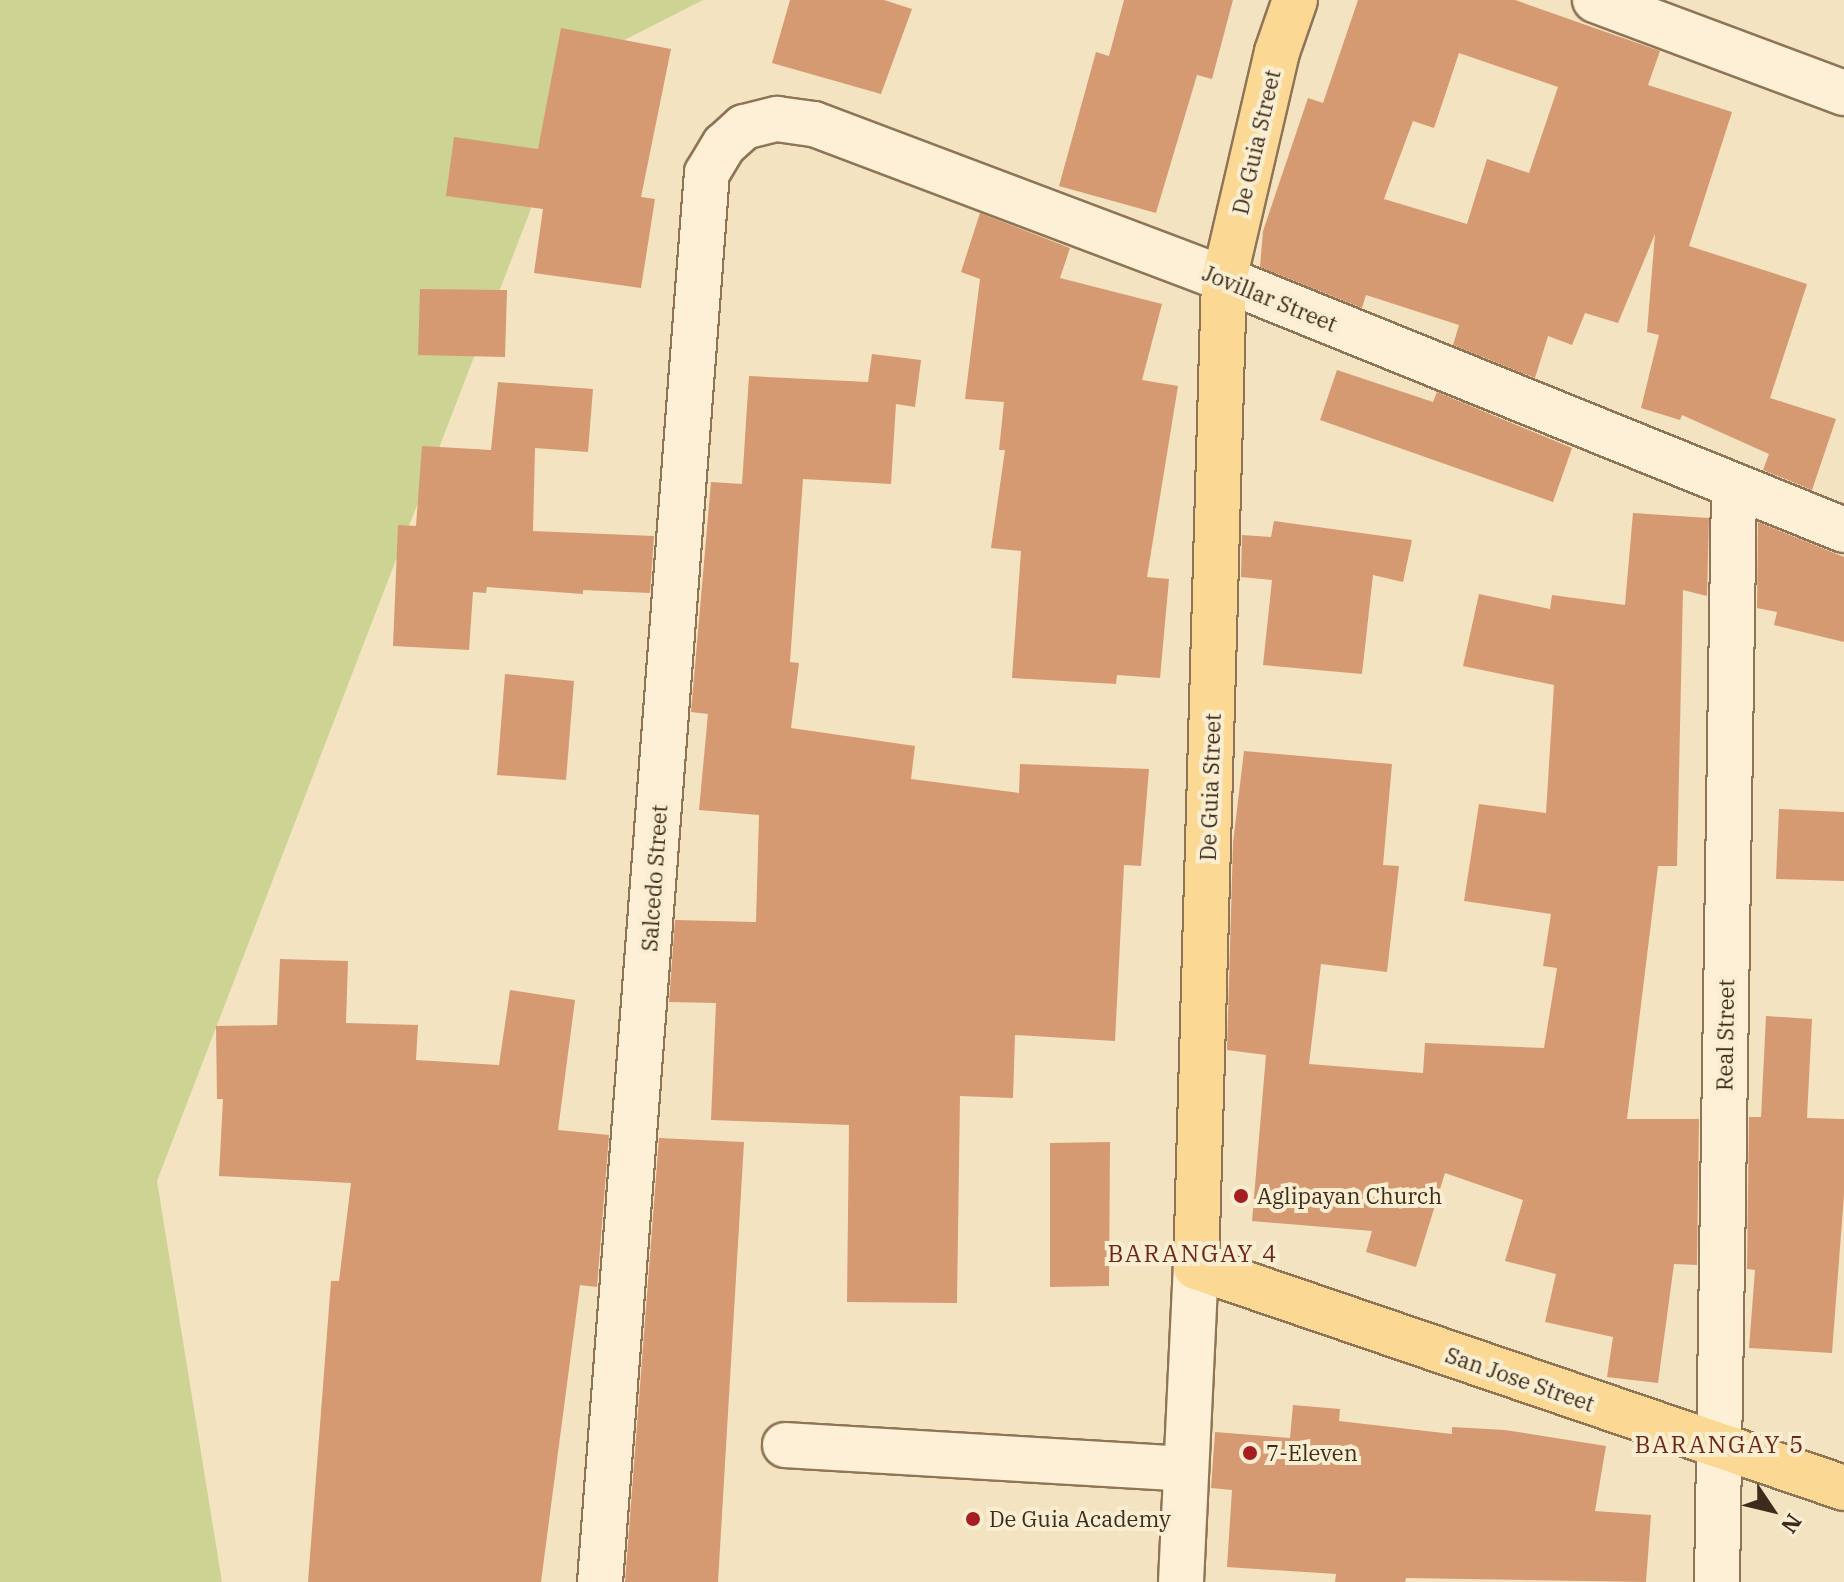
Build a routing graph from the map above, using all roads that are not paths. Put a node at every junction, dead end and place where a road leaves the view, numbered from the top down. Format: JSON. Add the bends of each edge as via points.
{"nodes":[{"id":1,"x":1295,"y":0,"type":"edge"},
{"id":2,"x":1595,"y":0,"type":"edge"},
{"id":3,"x":1844,"y":93,"type":"edge"},
{"id":4,"x":707,"y":173,"type":"joint"},
{"id":5,"x":1224,"y":279,"type":"junction"},
{"id":6,"x":1734,"y":488,"type":"junction"},
{"id":7,"x":1844,"y":530,"type":"edge"},
{"id":8,"x":1196,"y":1267,"type":"junction"},
{"id":9,"x":785,"y":1445,"type":"dead end"},
{"id":10,"x":1718,"y":1447,"type":"junction"},
{"id":11,"x":1185,"y":1469,"type":"junction"},
{"id":12,"x":1844,"y":1488,"type":"edge"},
{"id":13,"x":600,"y":1582,"type":"edge"},
{"id":14,"x":1181,"y":1582,"type":"edge"},
{"id":15,"x":1717,"y":1582,"type":"edge"}],
"edges":[{"from":1,"to":5,"type":"main road","name":"De Guia Street","via":[[1277,52]]},
{"from":2,"to":3,"type":"street"},
{"from":4,"to":5,"type":"street","name":"Jovillar Street","via":[[724,145],[744,127],[777,119],[814,124]]},
{"from":4,"to":13,"type":"street","name":"Salcedo Street"},
{"from":5,"to":6,"type":"street","name":"Jovillar Street"},
{"from":5,"to":8,"type":"main road","name":"De Guia Street"},
{"from":6,"to":7,"type":"street","name":"Jovillar Street"},
{"from":6,"to":10,"type":"street","name":"Real Street"},
{"from":8,"to":10,"type":"main road","name":"San Jose Street"},
{"from":8,"to":11,"type":"street","name":"De Guia Street"},
{"from":9,"to":11,"type":"street"},
{"from":10,"to":12,"type":"main road","name":"San Jose Street"},
{"from":10,"to":15,"type":"street","name":"Real Street"},
{"from":11,"to":14,"type":"street","name":"De Guia Street"}]}
